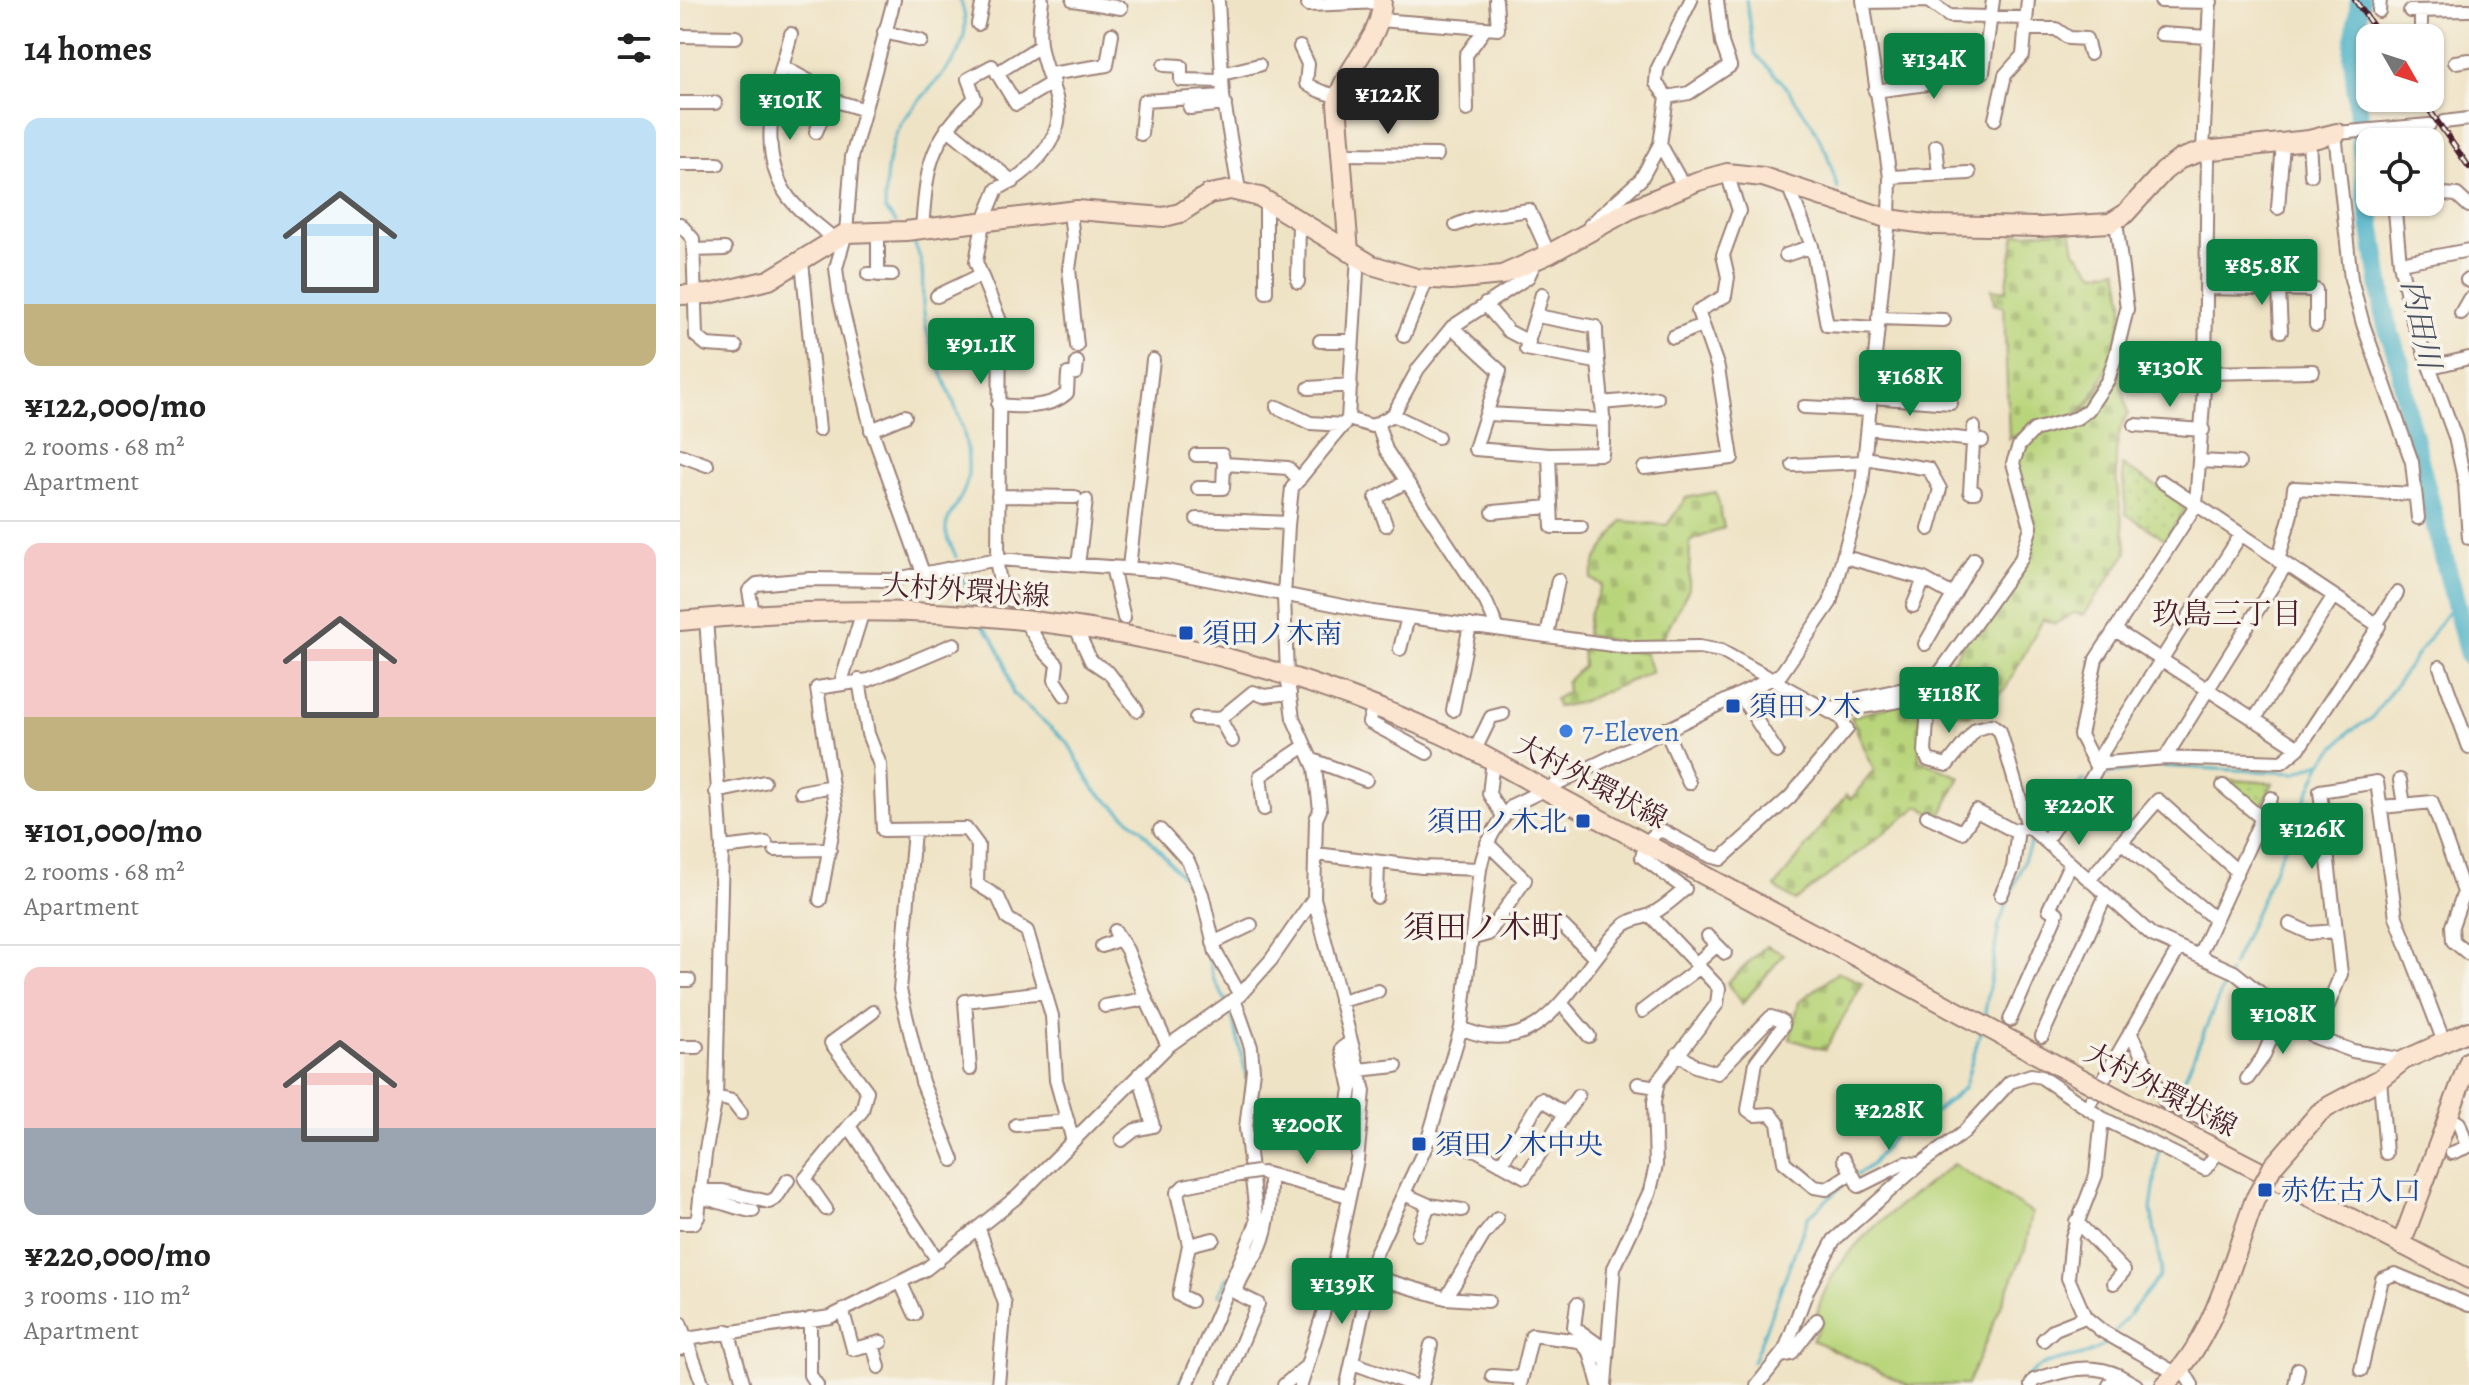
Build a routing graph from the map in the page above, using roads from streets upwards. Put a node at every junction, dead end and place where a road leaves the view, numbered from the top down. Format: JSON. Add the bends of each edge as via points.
{"nodes":[{"id":1,"x":894,"y":0,"type":"edge"},
{"id":2,"x":983,"y":0,"type":"edge"},
{"id":3,"x":1042,"y":0,"type":"edge"},
{"id":4,"x":1073,"y":0,"type":"edge"},
{"id":5,"x":1218,"y":0,"type":"edge"},
{"id":6,"x":1496,"y":0,"type":"edge"},
{"id":7,"x":1691,"y":0,"type":"edge"},
{"id":8,"x":1717,"y":0,"type":"edge"},
{"id":9,"x":1928,"y":0,"type":"edge"},
{"id":10,"x":1993,"y":0,"type":"edge"},
{"id":11,"x":2028,"y":0,"type":"edge"},
{"id":12,"x":1864,"y":1,"type":"edge"},
{"id":13,"x":2161,"y":1,"type":"edge"},
{"id":14,"x":2210,"y":1,"type":"edge"},
{"id":15,"x":1308,"y":5,"type":"dead end"},
{"id":16,"x":1381,"y":7,"type":"edge"},
{"id":17,"x":1121,"y":8,"type":"dead end"},
{"id":18,"x":2469,"y":10,"type":"edge"},
{"id":19,"x":1992,"y":17,"type":"junction"},
{"id":20,"x":2026,"y":23,"type":"junction"},
{"id":21,"x":978,"y":24,"type":"dead end"},
{"id":22,"x":2419,"y":24,"type":"edge"},
{"id":23,"x":1485,"y":29,"type":"junction"},
{"id":24,"x":884,"y":32,"type":"junction"},
{"id":25,"x":791,"y":34,"type":"dead end"},
{"id":26,"x":1112,"y":34,"type":"dead end"},
{"id":27,"x":2161,"y":34,"type":"dead end"},
{"id":28,"x":680,"y":36,"type":"edge"},
{"id":29,"x":736,"y":37,"type":"dead end"},
{"id":30,"x":2208,"y":37,"type":"junction"},
{"id":31,"x":921,"y":41,"type":"dead end"},
{"id":32,"x":1040,"y":46,"type":"junction"},
{"id":33,"x":1300,"y":47,"type":"dead end"},
{"id":34,"x":2090,"y":54,"type":"dead end"},
{"id":35,"x":1930,"y":57,"type":"dead end"},
{"id":36,"x":2469,"y":60,"type":"edge"},
{"id":37,"x":2455,"y":62,"type":"dead end"},
{"id":38,"x":1164,"y":65,"type":"dead end"},
{"id":39,"x":1259,"y":65,"type":"dead end"},
{"id":40,"x":992,"y":66,"type":"dead end"},
{"id":41,"x":783,"y":67,"type":"junction"},
{"id":42,"x":1983,"y":72,"type":"dead end"},
{"id":43,"x":1051,"y":78,"type":"junction"},
{"id":44,"x":1222,"y":78,"type":"junction"},
{"id":45,"x":1875,"y":91,"type":"junction"},
{"id":46,"x":1422,"y":94,"type":"dead end"},
{"id":47,"x":1338,"y":96,"type":"junction"},
{"id":48,"x":1667,"y":97,"type":"junction"},
{"id":49,"x":830,"y":99,"type":"junction"},
{"id":50,"x":1224,"y":100,"type":"junction"},
{"id":51,"x":680,"y":103,"type":"edge"},
{"id":52,"x":705,"y":107,"type":"dead end"},
{"id":53,"x":1190,"y":108,"type":"dead end"},
{"id":54,"x":862,"y":109,"type":"junction"},
{"id":55,"x":1467,"y":110,"type":"dead end"},
{"id":56,"x":1995,"y":119,"type":"dead end"},
{"id":57,"x":2469,"y":119,"type":"edge"},
{"id":58,"x":2444,"y":122,"type":"dead end"},
{"id":59,"x":2429,"y":125,"type":"dead end"},
{"id":60,"x":947,"y":128,"type":"junction"},
{"id":61,"x":2414,"y":128,"type":"edge"},
{"id":62,"x":816,"y":132,"type":"dead end"},
{"id":63,"x":2336,"y":133,"type":"junction"},
{"id":64,"x":2356,"y":133,"type":"edge"},
{"id":65,"x":1141,"y":134,"type":"dead end"},
{"id":66,"x":2309,"y":140,"type":"junction"},
{"id":67,"x":2283,"y":143,"type":"junction"},
{"id":68,"x":1660,"y":144,"type":"junction"},
{"id":69,"x":1936,"y":146,"type":"dead end"},
{"id":70,"x":2206,"y":151,"type":"junction"},
{"id":71,"x":1339,"y":154,"type":"junction"},
{"id":72,"x":1437,"y":155,"type":"dead end"},
{"id":73,"x":680,"y":164,"type":"edge"},
{"id":74,"x":718,"y":165,"type":"dead end"},
{"id":75,"x":1727,"y":173,"type":"junction"},
{"id":76,"x":1969,"y":173,"type":"dead end"},
{"id":77,"x":1939,"y":174,"type":"junction"},
{"id":78,"x":2311,"y":175,"type":"dead end"},
{"id":79,"x":1890,"y":177,"type":"junction"},
{"id":80,"x":1013,"y":182,"type":"junction"},
{"id":81,"x":1788,"y":185,"type":"junction"},
{"id":82,"x":1684,"y":187,"type":"junction"},
{"id":83,"x":1239,"y":190,"type":"junction"},
{"id":84,"x":2444,"y":194,"type":"edge"},
{"id":85,"x":1266,"y":201,"type":"junction"},
{"id":86,"x":2469,"y":206,"type":"edge"},
{"id":87,"x":2278,"y":208,"type":"dead end"},
{"id":88,"x":1070,"y":211,"type":"junction"},
{"id":89,"x":2395,"y":216,"type":"edge"},
{"id":90,"x":1889,"y":219,"type":"junction"},
{"id":91,"x":1299,"y":220,"type":"junction"},
{"id":92,"x":2116,"y":221,"type":"junction"},
{"id":93,"x":983,"y":223,"type":"junction"},
{"id":94,"x":680,"y":224,"type":"edge"},
{"id":95,"x":1456,"y":225,"type":"dead end"},
{"id":96,"x":922,"y":229,"type":"junction"},
{"id":97,"x":878,"y":231,"type":"junction"},
{"id":98,"x":1580,"y":236,"type":"junction"},
{"id":99,"x":841,"y":237,"type":"junction"},
{"id":100,"x":1812,"y":246,"type":"junction"},
{"id":101,"x":725,"y":249,"type":"dead end"},
{"id":102,"x":693,"y":250,"type":"junction"},
{"id":103,"x":2469,"y":250,"type":"edge"},
{"id":104,"x":1354,"y":254,"type":"junction"},
{"id":105,"x":1786,"y":255,"type":"dead end"},
{"id":106,"x":1542,"y":257,"type":"junction"},
{"id":107,"x":802,"y":262,"type":"junction"},
{"id":108,"x":2400,"y":263,"type":"junction"},
{"id":109,"x":892,"y":275,"type":"dead end"},
{"id":110,"x":981,"y":275,"type":"junction"},
{"id":111,"x":1427,"y":279,"type":"junction"},
{"id":112,"x":1298,"y":282,"type":"dead end"},
{"id":113,"x":2208,"y":288,"type":"junction"},
{"id":114,"x":2279,"y":289,"type":"junction"},
{"id":115,"x":1266,"y":292,"type":"dead end"},
{"id":116,"x":1542,"y":294,"type":"dead end"},
{"id":117,"x":688,"y":295,"type":"edge"},
{"id":118,"x":937,"y":296,"type":"dead end"},
{"id":119,"x":2469,"y":299,"type":"edge"},
{"id":120,"x":1485,"y":304,"type":"junction"},
{"id":121,"x":2461,"y":313,"type":"dead end"},
{"id":122,"x":1537,"y":316,"type":"junction"},
{"id":123,"x":1944,"y":320,"type":"dead end"},
{"id":124,"x":1877,"y":323,"type":"junction"},
{"id":125,"x":1702,"y":325,"type":"junction"},
{"id":126,"x":2316,"y":325,"type":"dead end"},
{"id":127,"x":1452,"y":327,"type":"junction"},
{"id":128,"x":2281,"y":331,"type":"dead end"},
{"id":129,"x":1404,"y":336,"type":"dead end"},
{"id":130,"x":1673,"y":337,"type":"dead end"},
{"id":131,"x":1320,"y":341,"type":"dead end"},
{"id":132,"x":1352,"y":341,"type":"junction"},
{"id":133,"x":1529,"y":342,"type":"junction"},
{"id":134,"x":1077,"y":346,"type":"dead end"},
{"id":135,"x":736,"y":347,"type":"dead end"},
{"id":136,"x":2469,"y":358,"type":"edge"},
{"id":137,"x":1153,"y":360,"type":"dead end"},
{"id":138,"x":1077,"y":362,"type":"dead end"},
{"id":139,"x":1596,"y":362,"type":"junction"},
{"id":140,"x":2431,"y":367,"type":"junction"},
{"id":141,"x":2313,"y":371,"type":"dead end"},
{"id":142,"x":2205,"y":373,"type":"junction"},
{"id":143,"x":1351,"y":385,"type":"junction"},
{"id":144,"x":1309,"y":388,"type":"dead end"},
{"id":145,"x":1657,"y":398,"type":"dead end"},
{"id":146,"x":1601,"y":403,"type":"junction"},
{"id":147,"x":1951,"y":403,"type":"dead end"},
{"id":148,"x":1871,"y":404,"type":"junction"},
{"id":149,"x":998,"y":405,"type":"junction"},
{"id":150,"x":1277,"y":407,"type":"dead end"},
{"id":151,"x":1804,"y":407,"type":"dead end"},
{"id":152,"x":1488,"y":414,"type":"junction"},
{"id":153,"x":1393,"y":415,"type":"junction"},
{"id":154,"x":905,"y":416,"type":"dead end"},
{"id":155,"x":1604,"y":420,"type":"junction"},
{"id":156,"x":1346,"y":422,"type":"junction"},
{"id":157,"x":1378,"y":425,"type":"junction"},
{"id":158,"x":2135,"y":425,"type":"dead end"},
{"id":159,"x":1868,"y":428,"type":"junction"},
{"id":160,"x":819,"y":430,"type":"dead end"},
{"id":161,"x":871,"y":430,"type":"junction"},
{"id":162,"x":2203,"y":430,"type":"junction"},
{"id":163,"x":1438,"y":437,"type":"dead end"},
{"id":164,"x":680,"y":455,"type":"edge"},
{"id":165,"x":1196,"y":455,"type":"dead end"},
{"id":166,"x":1549,"y":455,"type":"junction"},
{"id":167,"x":1864,"y":460,"type":"junction"},
{"id":168,"x":2200,"y":461,"type":"junction"},
{"id":169,"x":2239,"y":463,"type":"dead end"},
{"id":170,"x":1224,"y":464,"type":"junction"},
{"id":171,"x":707,"y":465,"type":"dead end"},
{"id":172,"x":1644,"y":468,"type":"dead end"},
{"id":173,"x":1799,"y":470,"type":"dead end"},
{"id":174,"x":1299,"y":480,"type":"junction"},
{"id":175,"x":2161,"y":481,"type":"dead end"},
{"id":176,"x":1406,"y":482,"type":"junction"},
{"id":177,"x":2467,"y":483,"type":"edge"},
{"id":178,"x":1198,"y":488,"type":"dead end"},
{"id":179,"x":1975,"y":492,"type":"dead end"},
{"id":180,"x":2414,"y":494,"type":"junction"},
{"id":181,"x":998,"y":496,"type":"junction"},
{"id":182,"x":2196,"y":505,"type":"junction"},
{"id":183,"x":1550,"y":507,"type":"junction"},
{"id":184,"x":1493,"y":512,"type":"dead end"},
{"id":185,"x":2418,"y":518,"type":"dead end"},
{"id":186,"x":1197,"y":519,"type":"dead end"},
{"id":187,"x":1288,"y":523,"type":"junction"},
{"id":188,"x":1386,"y":525,"type":"dead end"},
{"id":189,"x":1581,"y":527,"type":"dead end"},
{"id":190,"x":1929,"y":529,"type":"dead end"},
{"id":191,"x":2469,"y":533,"type":"edge"},
{"id":192,"x":2240,"y":536,"type":"junction"},
{"id":193,"x":1845,"y":557,"type":"junction"},
{"id":194,"x":997,"y":559,"type":"junction"},
{"id":195,"x":1974,"y":559,"type":"dead end"},
{"id":196,"x":2281,"y":563,"type":"junction"},
{"id":197,"x":1078,"y":565,"type":"junction"},
{"id":198,"x":1112,"y":567,"type":"junction"},
{"id":199,"x":1129,"y":567,"type":"junction"},
{"id":200,"x":923,"y":573,"type":"junction"},
{"id":201,"x":1924,"y":579,"type":"junction"},
{"id":202,"x":1558,"y":580,"type":"dead end"},
{"id":203,"x":2397,"y":593,"type":"dead end"},
{"id":204,"x":1951,"y":594,"type":"junction"},
{"id":205,"x":1284,"y":597,"type":"junction"},
{"id":206,"x":2333,"y":597,"type":"junction"},
{"id":207,"x":1010,"y":600,"type":"dead end"},
{"id":208,"x":1913,"y":606,"type":"dead end"},
{"id":209,"x":863,"y":611,"type":"junction"},
{"id":210,"x":753,"y":613,"type":"junction"},
{"id":211,"x":1408,"y":617,"type":"junction"},
{"id":212,"x":706,"y":618,"type":"junction"},
{"id":213,"x":1023,"y":618,"type":"junction"},
{"id":214,"x":1124,"y":618,"type":"dead end"},
{"id":215,"x":680,"y":621,"type":"edge"},
{"id":216,"x":1470,"y":625,"type":"junction"},
{"id":217,"x":2376,"y":625,"type":"junction"},
{"id":218,"x":1075,"y":626,"type":"junction"},
{"id":219,"x":1498,"y":629,"type":"junction"},
{"id":220,"x":2115,"y":630,"type":"junction"},
{"id":221,"x":1547,"y":636,"type":"junction"},
{"id":222,"x":954,"y":644,"type":"dead end"},
{"id":223,"x":1925,"y":644,"type":"dead end"},
{"id":224,"x":1400,"y":649,"type":"dead end"},
{"id":225,"x":2160,"y":661,"type":"junction"},
{"id":226,"x":2440,"y":667,"type":"dead end"},
{"id":227,"x":1772,"y":679,"type":"junction"},
{"id":228,"x":859,"y":680,"type":"junction"},
{"id":229,"x":841,"y":682,"type":"junction"},
{"id":230,"x":1288,"y":683,"type":"junction"},
{"id":231,"x":2207,"y":690,"type":"junction"},
{"id":232,"x":1065,"y":695,"type":"dead end"},
{"id":233,"x":1740,"y":695,"type":"junction"},
{"id":234,"x":1821,"y":706,"type":"junction"},
{"id":235,"x":1374,"y":707,"type":"junction"},
{"id":236,"x":1849,"y":709,"type":"junction"},
{"id":237,"x":1137,"y":710,"type":"dead end"},
{"id":238,"x":1453,"y":710,"type":"dead end"},
{"id":239,"x":1503,"y":714,"type":"dead end"},
{"id":240,"x":1196,"y":718,"type":"dead end"},
{"id":241,"x":1220,"y":719,"type":"junction"},
{"id":242,"x":2254,"y":720,"type":"junction"},
{"id":243,"x":1665,"y":729,"type":"junction"},
{"id":244,"x":1232,"y":741,"type":"dead end"},
{"id":245,"x":1305,"y":746,"type":"junction"},
{"id":246,"x":2469,"y":747,"type":"edge"},
{"id":247,"x":2299,"y":748,"type":"junction"},
{"id":248,"x":1475,"y":750,"type":"junction"},
{"id":249,"x":1777,"y":752,"type":"dead end"},
{"id":250,"x":1427,"y":753,"type":"dead end"},
{"id":251,"x":2165,"y":758,"type":"junction"},
{"id":252,"x":1313,"y":760,"type":"junction"},
{"id":253,"x":1493,"y":760,"type":"junction"},
{"id":254,"x":2096,"y":766,"type":"junction"},
{"id":255,"x":1366,"y":780,"type":"dead end"},
{"id":256,"x":2400,"y":780,"type":"dead end"},
{"id":257,"x":764,"y":782,"type":"dead end"},
{"id":258,"x":1689,"y":783,"type":"dead end"},
{"id":259,"x":832,"y":786,"type":"junction"},
{"id":260,"x":2223,"y":786,"type":"dead end"},
{"id":261,"x":1544,"y":789,"type":"junction"},
{"id":262,"x":716,"y":792,"type":"junction"},
{"id":263,"x":801,"y":792,"type":"dead end"},
{"id":264,"x":2271,"y":798,"type":"dead end"},
{"id":265,"x":2404,"y":805,"type":"junction"},
{"id":266,"x":2382,"y":807,"type":"junction"},
{"id":267,"x":1264,"y":809,"type":"dead end"},
{"id":268,"x":1503,"y":816,"type":"junction"},
{"id":269,"x":1927,"y":816,"type":"dead end"},
{"id":270,"x":2261,"y":818,"type":"junction"},
{"id":271,"x":1160,"y":830,"type":"dead end"},
{"id":272,"x":914,"y":831,"type":"junction"},
{"id":273,"x":2033,"y":832,"type":"junction"},
{"id":274,"x":2121,"y":842,"type":"junction"},
{"id":275,"x":1487,"y":843,"type":"junction"},
{"id":276,"x":1646,"y":843,"type":"junction"},
{"id":277,"x":722,"y":848,"type":"junction"},
{"id":278,"x":830,"y":849,"type":"junction"},
{"id":279,"x":1316,"y":854,"type":"junction"},
{"id":280,"x":1378,"y":862,"type":"junction"},
{"id":281,"x":2070,"y":864,"type":"junction"},
{"id":282,"x":1480,"y":869,"type":"junction"},
{"id":283,"x":2237,"y":871,"type":"junction"},
{"id":284,"x":2089,"y":880,"type":"junction"},
{"id":285,"x":2001,"y":895,"type":"dead end"},
{"id":286,"x":2106,"y":895,"type":"junction"},
{"id":287,"x":1377,"y":897,"type":"dead end"},
{"id":288,"x":1314,"y":898,"type":"junction"},
{"id":289,"x":820,"y":900,"type":"dead end"},
{"id":290,"x":1650,"y":915,"type":"junction"},
{"id":291,"x":2215,"y":919,"type":"junction"},
{"id":292,"x":2290,"y":924,"type":"dead end"},
{"id":293,"x":1251,"y":925,"type":"dead end"},
{"id":294,"x":1563,"y":926,"type":"dead end"},
{"id":295,"x":2336,"y":931,"type":"junction"},
{"id":296,"x":1474,"y":938,"type":"junction"},
{"id":297,"x":1213,"y":943,"type":"junction"},
{"id":298,"x":1717,"y":945,"type":"dead end"},
{"id":299,"x":1102,"y":946,"type":"dead end"},
{"id":300,"x":2179,"y":948,"type":"junction"},
{"id":301,"x":2469,"y":954,"type":"edge"},
{"id":302,"x":1594,"y":957,"type":"junction"},
{"id":303,"x":2204,"y":957,"type":"junction"},
{"id":304,"x":1698,"y":965,"type":"junction"},
{"id":305,"x":1378,"y":991,"type":"dead end"},
{"id":306,"x":1045,"y":992,"type":"junction"},
{"id":307,"x":1235,"y":998,"type":"junction"},
{"id":308,"x":1146,"y":999,"type":"junction"},
{"id":309,"x":1340,"y":1001,"type":"junction"},
{"id":310,"x":1562,"y":1004,"type":"junction"},
{"id":311,"x":1105,"y":1006,"type":"dead end"},
{"id":312,"x":1642,"y":1011,"type":"dead end"},
{"id":313,"x":873,"y":1012,"type":"dead end"},
{"id":314,"x":2282,"y":1013,"type":"junction"},
{"id":315,"x":2010,"y":1020,"type":"dead end"},
{"id":316,"x":1461,"y":1028,"type":"junction"},
{"id":317,"x":2469,"y":1031,"type":"edge"},
{"id":318,"x":2130,"y":1032,"type":"junction"},
{"id":319,"x":1589,"y":1036,"type":"dead end"},
{"id":320,"x":2042,"y":1036,"type":"dead end"},
{"id":321,"x":2315,"y":1037,"type":"junction"},
{"id":322,"x":2444,"y":1042,"type":"junction"},
{"id":323,"x":1349,"y":1043,"type":"junction"},
{"id":324,"x":1168,"y":1046,"type":"junction"},
{"id":325,"x":680,"y":1047,"type":"edge"},
{"id":326,"x":697,"y":1047,"type":"dead end"},
{"id":327,"x":1678,"y":1053,"type":"junction"},
{"id":328,"x":2404,"y":1060,"type":"junction"},
{"id":329,"x":2469,"y":1061,"type":"edge"},
{"id":330,"x":1396,"y":1066,"type":"dead end"},
{"id":331,"x":970,"y":1069,"type":"dead end"},
{"id":332,"x":1359,"y":1070,"type":"junction"},
{"id":333,"x":1139,"y":1074,"type":"junction"},
{"id":334,"x":2247,"y":1079,"type":"dead end"},
{"id":335,"x":2380,"y":1079,"type":"junction"},
{"id":336,"x":1638,"y":1084,"type":"dead end"},
{"id":337,"x":1657,"y":1087,"type":"junction"},
{"id":338,"x":1578,"y":1096,"type":"dead end"},
{"id":339,"x":716,"y":1097,"type":"junction"},
{"id":340,"x":2088,"y":1106,"type":"junction"},
{"id":341,"x":1308,"y":1110,"type":"dead end"},
{"id":342,"x":741,"y":1113,"type":"dead end"},
{"id":343,"x":1565,"y":1114,"type":"junction"},
{"id":344,"x":2448,"y":1117,"type":"junction"},
{"id":345,"x":2102,"y":1118,"type":"junction"},
{"id":346,"x":2202,"y":1119,"type":"dead end"},
{"id":347,"x":1068,"y":1121,"type":"junction"},
{"id":348,"x":1016,"y":1125,"type":"dead end"},
{"id":349,"x":849,"y":1126,"type":"junction"},
{"id":350,"x":1430,"y":1135,"type":"junction"},
{"id":351,"x":1122,"y":1140,"type":"dead end"},
{"id":352,"x":1073,"y":1141,"type":"junction"},
{"id":353,"x":2468,"y":1146,"type":"edge"},
{"id":354,"x":2218,"y":1152,"type":"junction"},
{"id":355,"x":2386,"y":1153,"type":"dead end"},
{"id":356,"x":2452,"y":1153,"type":"dead end"},
{"id":357,"x":1844,"y":1159,"type":"dead end"},
{"id":358,"x":953,"y":1160,"type":"dead end"},
{"id":359,"x":1501,"y":1164,"type":"junction"},
{"id":360,"x":1920,"y":1164,"type":"junction"},
{"id":361,"x":1257,"y":1174,"type":"junction"},
{"id":362,"x":1853,"y":1178,"type":"junction"},
{"id":363,"x":788,"y":1180,"type":"dead end"},
{"id":364,"x":700,"y":1194,"type":"junction"},
{"id":365,"x":1404,"y":1194,"type":"junction"},
{"id":366,"x":1349,"y":1196,"type":"junction"},
{"id":367,"x":1429,"y":1205,"type":"junction"},
{"id":368,"x":820,"y":1208,"type":"dead end"},
{"id":369,"x":1462,"y":1210,"type":"dead end"},
{"id":370,"x":753,"y":1211,"type":"dead end"},
{"id":371,"x":1497,"y":1219,"type":"dead end"},
{"id":372,"x":2076,"y":1221,"type":"junction"},
{"id":373,"x":680,"y":1223,"type":"edge"},
{"id":374,"x":979,"y":1229,"type":"junction"},
{"id":375,"x":1418,"y":1234,"type":"dead end"},
{"id":376,"x":1213,"y":1239,"type":"dead end"},
{"id":377,"x":1189,"y":1245,"type":"junction"},
{"id":378,"x":2401,"y":1245,"type":"junction"},
{"id":379,"x":938,"y":1261,"type":"junction"},
{"id":380,"x":1371,"y":1276,"type":"junction"},
{"id":381,"x":2469,"y":1279,"type":"edge"},
{"id":382,"x":901,"y":1283,"type":"junction"},
{"id":383,"x":2114,"y":1283,"type":"dead end"},
{"id":384,"x":1446,"y":1298,"type":"junction"},
{"id":385,"x":1191,"y":1301,"type":"dead end"},
{"id":386,"x":1488,"y":1301,"type":"dead end"},
{"id":387,"x":1577,"y":1304,"type":"dead end"},
{"id":388,"x":2469,"y":1305,"type":"edge"},
{"id":389,"x":843,"y":1312,"type":"junction"},
{"id":390,"x":915,"y":1314,"type":"dead end"},
{"id":391,"x":2085,"y":1317,"type":"junction"},
{"id":392,"x":810,"y":1319,"type":"junction"},
{"id":393,"x":1817,"y":1320,"type":"dead end"},
{"id":394,"x":680,"y":1323,"type":"edge"},
{"id":395,"x":728,"y":1331,"type":"junction"},
{"id":396,"x":2043,"y":1340,"type":"dead end"},
{"id":397,"x":683,"y":1345,"type":"edge"},
{"id":398,"x":1431,"y":1345,"type":"dead end"},
{"id":399,"x":1780,"y":1356,"type":"junction"},
{"id":400,"x":1605,"y":1362,"type":"junction"},
{"id":401,"x":1353,"y":1363,"type":"junction"},
{"id":402,"x":879,"y":1367,"type":"dead end"},
{"id":403,"x":1304,"y":1368,"type":"junction"},
{"id":404,"x":2298,"y":1369,"type":"dead end"},
{"id":405,"x":2361,"y":1370,"type":"dead end"},
{"id":406,"x":1492,"y":1376,"type":"dead end"},
{"id":407,"x":2179,"y":1378,"type":"edge"},
{"id":408,"x":2113,"y":1380,"type":"edge"},
{"id":409,"x":1520,"y":1382,"type":"edge"},
{"id":410,"x":815,"y":1384,"type":"edge"},
{"id":411,"x":703,"y":1385,"type":"edge"},
{"id":412,"x":744,"y":1385,"type":"edge"},
{"id":413,"x":998,"y":1385,"type":"edge"},
{"id":414,"x":1187,"y":1385,"type":"edge"},
{"id":415,"x":1224,"y":1385,"type":"edge"},
{"id":416,"x":1284,"y":1385,"type":"edge"},
{"id":417,"x":1301,"y":1385,"type":"edge"},
{"id":418,"x":1347,"y":1385,"type":"edge"},
{"id":419,"x":1413,"y":1385,"type":"edge"},
{"id":420,"x":1422,"y":1385,"type":"edge"},
{"id":421,"x":1602,"y":1385,"type":"edge"},
{"id":422,"x":1757,"y":1385,"type":"edge"},
{"id":423,"x":2031,"y":1385,"type":"edge"},
{"id":424,"x":2136,"y":1385,"type":"edge"},
{"id":425,"x":2295,"y":1385,"type":"edge"}],
"edges":[{"from":1,"to":24,"type":"street"},
{"from":2,"to":21,"type":"street"},
{"from":3,"to":32,"type":"street"},
{"from":4,"to":17,"type":"street"},
{"from":5,"to":44,"type":"street"},
{"from":6,"to":23,"type":"street","via":[[1498,29]]},
{"from":7,"to":48,"type":"street","via":[[1657,70],[1656,83]]},
{"from":8,"to":48,"type":"street","via":[[1730,66],[1689,93]]},
{"from":9,"to":12,"type":"street"},
{"from":9,"to":19,"type":"street","via":[[1949,16]]},
{"from":10,"to":19,"type":"street"},
{"from":11,"to":20,"type":"street"},
{"from":12,"to":45,"type":"street"},
{"from":13,"to":14,"type":"street"},
{"from":14,"to":30,"type":"street"},
{"from":15,"to":16,"type":"street"},
{"from":16,"to":23,"type":"street"},
{"from":16,"to":47,"type":"street","via":[[1374,38]]},
{"from":18,"to":22,"type":"street","via":[[2416,11]]},
{"from":19,"to":20,"type":"street"},
{"from":19,"to":42,"type":"street"},
{"from":20,"to":34,"type":"street","via":[[2086,39]]},
{"from":20,"to":56,"type":"street","via":[[2023,55],[2005,75]]},
{"from":23,"to":55,"type":"street","via":[[1466,55]]},
{"from":24,"to":31,"type":"street"},
{"from":24,"to":54,"type":"street"},
{"from":25,"to":41,"type":"street"},
{"from":26,"to":43,"type":"street","via":[[1107,65]]},
{"from":27,"to":30,"type":"street"},
{"from":28,"to":29,"type":"street"},
{"from":30,"to":70,"type":"street"},
{"from":32,"to":43,"type":"street"},
{"from":32,"to":43,"type":"street","via":[[997,73],[1016,104]]},
{"from":33,"to":47,"type":"street","via":[[1308,64],[1306,83]]},
{"from":35,"to":45,"type":"street","via":[[1934,83]]},
{"from":36,"to":37,"type":"street"},
{"from":38,"to":44,"type":"street","via":[[1181,66],[1181,80]]},
{"from":39,"to":44,"type":"street"},
{"from":40,"to":60,"type":"street","via":[[968,79],[975,98]]},
{"from":41,"to":49,"type":"street"},
{"from":41,"to":99,"type":"street","via":[[769,123],[781,180],[790,200]]},
{"from":43,"to":80,"type":"street","via":[[1058,103],[1056,136]]},
{"from":44,"to":50,"type":"street"},
{"from":45,"to":79,"type":"street"},
{"from":46,"to":47,"type":"street"},
{"from":47,"to":71,"type":"street"},
{"from":48,"to":68,"type":"street"},
{"from":49,"to":54,"type":"street"},
{"from":49,"to":62,"type":"street"},
{"from":50,"to":53,"type":"street"},
{"from":50,"to":65,"type":"street","via":[[1144,101]]},
{"from":50,"to":83,"type":"street"},
{"from":51,"to":52,"type":"street"},
{"from":54,"to":99,"type":"street"},
{"from":57,"to":58,"type":"street"},
{"from":59,"to":61,"type":"street"},
{"from":60,"to":80,"type":"street"},
{"from":60,"to":96,"type":"street","via":[[934,145]]},
{"from":63,"to":64,"type":"street"},
{"from":63,"to":66,"type":"street"},
{"from":63,"to":180,"type":"street","via":[[2351,279],[2412,462]]},
{"from":66,"to":67,"type":"street"},
{"from":66,"to":78,"type":"street"},
{"from":67,"to":70,"type":"street"},
{"from":67,"to":87,"type":"street"},
{"from":68,"to":82,"type":"street"},
{"from":68,"to":98,"type":"street","via":[[1641,179]]},
{"from":69,"to":77,"type":"street"},
{"from":70,"to":92,"type":"street","via":[[2174,162]]},
{"from":70,"to":113,"type":"street"},
{"from":71,"to":72,"type":"street"},
{"from":71,"to":104,"type":"street"},
{"from":73,"to":74,"type":"street"},
{"from":75,"to":81,"type":"street"},
{"from":75,"to":82,"type":"street"},
{"from":75,"to":125,"type":"street","via":[[1739,211],[1723,255],[1725,296],[1698,311]]},
{"from":76,"to":77,"type":"street"},
{"from":77,"to":79,"type":"street"},
{"from":79,"to":90,"type":"street"},
{"from":80,"to":93,"type":"street","via":[[997,189]]},
{"from":81,"to":90,"type":"street"},
{"from":81,"to":100,"type":"street"},
{"from":82,"to":98,"type":"street"},
{"from":83,"to":85,"type":"street"},
{"from":83,"to":88,"type":"street","via":[[1209,194],[1164,217]]},
{"from":84,"to":86,"type":"street","via":[[2457,195]]},
{"from":85,"to":91,"type":"street"},
{"from":85,"to":115,"type":"street"},
{"from":88,"to":93,"type":"street"},
{"from":88,"to":134,"type":"street","via":[[1069,269]]},
{"from":89,"to":108,"type":"street"},
{"from":90,"to":92,"type":"street","via":[[2041,227]]},
{"from":90,"to":124,"type":"street"},
{"from":91,"to":104,"type":"street"},
{"from":91,"to":112,"type":"street"},
{"from":92,"to":236,"type":"street","via":[[2127,309],[2115,358],[2088,410],[2034,430],[2019,446],[2013,463],[2031,527],[2021,559],[1941,671],[1918,686],[1856,699]]},
{"from":93,"to":96,"type":"street"},
{"from":93,"to":110,"type":"street","via":[[976,262]]},
{"from":94,"to":102,"type":"street","via":[[693,239]]},
{"from":95,"to":106,"type":"street","via":[[1529,210]]},
{"from":96,"to":97,"type":"street"},
{"from":97,"to":99,"type":"street"},
{"from":97,"to":109,"type":"street","via":[[873,274]]},
{"from":98,"to":106,"type":"street"},
{"from":99,"to":107,"type":"street"},
{"from":99,"to":161,"type":"street","via":[[836,268],[840,300]]},
{"from":100,"to":105,"type":"street"},
{"from":100,"to":124,"type":"street","via":[[1827,325]]},
{"from":101,"to":102,"type":"street"},
{"from":102,"to":117,"type":"street"},
{"from":103,"to":108,"type":"street"},
{"from":104,"to":111,"type":"street","via":[[1392,273]]},
{"from":104,"to":132,"type":"street"},
{"from":106,"to":111,"type":"street","via":[[1484,278]]},
{"from":106,"to":120,"type":"street","via":[[1528,277]]},
{"from":107,"to":117,"type":"street","via":[[769,280]]},
{"from":107,"to":160,"type":"street"},
{"from":108,"to":140,"type":"street","via":[[2412,319]]},
{"from":110,"to":118,"type":"street"},
{"from":110,"to":149,"type":"street","via":[[1000,321]]},
{"from":111,"to":129,"type":"street"},
{"from":113,"to":114,"type":"street"},
{"from":113,"to":142,"type":"street"},
{"from":114,"to":126,"type":"street","via":[[2316,290]]},
{"from":114,"to":128,"type":"street"},
{"from":116,"to":122,"type":"street"},
{"from":117,"to":135,"type":"street","via":[[696,336],[707,345]]},
{"from":119,"to":121,"type":"street"},
{"from":120,"to":127,"type":"street"},
{"from":120,"to":133,"type":"street","via":[[1508,331]]},
{"from":122,"to":133,"type":"street"},
{"from":122,"to":139,"type":"street","via":[[1596,327]]},
{"from":123,"to":124,"type":"street"},
{"from":124,"to":148,"type":"street"},
{"from":125,"to":130,"type":"street"},
{"from":125,"to":172,"type":"street","via":[[1718,368],[1732,458],[1659,473]]},
{"from":127,"to":152,"type":"street","via":[[1500,371]]},
{"from":127,"to":153,"type":"street","via":[[1418,369]]},
{"from":131,"to":132,"type":"street"},
{"from":132,"to":143,"type":"street"},
{"from":133,"to":139,"type":"street","via":[[1526,349]]},
{"from":136,"to":140,"type":"street"},
{"from":137,"to":199,"type":"street"},
{"from":138,"to":149,"type":"street","via":[[1060,399],[1025,408]]},
{"from":139,"to":146,"type":"street"},
{"from":140,"to":177,"type":"street"},
{"from":141,"to":142,"type":"street"},
{"from":142,"to":162,"type":"street"},
{"from":143,"to":144,"type":"street"},
{"from":143,"to":156,"type":"street"},
{"from":145,"to":146,"type":"street"},
{"from":146,"to":155,"type":"street"},
{"from":147,"to":148,"type":"street"},
{"from":148,"to":151,"type":"street"},
{"from":148,"to":159,"type":"street"},
{"from":149,"to":181,"type":"street"},
{"from":150,"to":156,"type":"street","via":[[1310,423]]},
{"from":152,"to":155,"type":"street"},
{"from":152,"to":166,"type":"street","via":[[1475,449]]},
{"from":153,"to":157,"type":"street"},
{"from":153,"to":163,"type":"street"},
{"from":154,"to":161,"type":"street"},
{"from":155,"to":166,"type":"street","via":[[1602,454]]},
{"from":156,"to":157,"type":"street"},
{"from":156,"to":174,"type":"street"},
{"from":157,"to":176,"type":"street"},
{"from":158,"to":162,"type":"street"},
{"from":159,"to":167,"type":"street"},
{"from":159,"to":179,"type":"street","via":[[1977,436],[1970,492]]},
{"from":161,"to":200,"type":"street"},
{"from":162,"to":168,"type":"street"},
{"from":164,"to":171,"type":"street"},
{"from":165,"to":170,"type":"street","via":[[1222,455]]},
{"from":166,"to":183,"type":"street"},
{"from":167,"to":173,"type":"street"},
{"from":167,"to":190,"type":"street","via":[[1929,469],[1940,489]]},
{"from":167,"to":193,"type":"street"},
{"from":168,"to":169,"type":"street"},
{"from":168,"to":182,"type":"street"},
{"from":170,"to":174,"type":"street","via":[[1288,468]]},
{"from":170,"to":178,"type":"street","via":[[1223,488]]},
{"from":174,"to":187,"type":"street","via":[[1292,488]]},
{"from":175,"to":182,"type":"street"},
{"from":176,"to":188,"type":"street","via":[[1376,498]]},
{"from":176,"to":219,"type":"street","via":[[1486,602]]},
{"from":177,"to":191,"type":"street"},
{"from":180,"to":185,"type":"street"},
{"from":180,"to":196,"type":"street","via":[[2294,488]]},
{"from":181,"to":194,"type":"street"},
{"from":181,"to":197,"type":"street","via":[[1080,498]]},
{"from":182,"to":192,"type":"street"},
{"from":182,"to":220,"type":"street"},
{"from":183,"to":184,"type":"street"},
{"from":183,"to":189,"type":"street","via":[[1552,527]]},
{"from":186,"to":187,"type":"street"},
{"from":187,"to":205,"type":"street"},
{"from":192,"to":196,"type":"street"},
{"from":192,"to":225,"type":"street"},
{"from":193,"to":201,"type":"street"},
{"from":193,"to":227,"type":"street","via":[[1830,603],[1781,674]]},
{"from":194,"to":197,"type":"street"},
{"from":194,"to":200,"type":"street"},
{"from":194,"to":207,"type":"street","via":[[1001,588]]},
{"from":195,"to":204,"type":"street"},
{"from":196,"to":206,"type":"street"},
{"from":196,"to":231,"type":"street"},
{"from":197,"to":198,"type":"street"},
{"from":198,"to":199,"type":"street"},
{"from":198,"to":214,"type":"street"},
{"from":199,"to":205,"type":"street"},
{"from":200,"to":210,"type":"street","via":[[891,580],[757,584],[749,591]]},
{"from":201,"to":204,"type":"street"},
{"from":201,"to":208,"type":"street"},
{"from":202,"to":221,"type":"street"},
{"from":203,"to":217,"type":"street"},
{"from":204,"to":223,"type":"street"},
{"from":205,"to":211,"type":"street"},
{"from":205,"to":230,"type":"street"},
{"from":206,"to":217,"type":"street"},
{"from":206,"to":242,"type":"street"},
{"from":209,"to":210,"type":"street","name":"大村外環状線"},
{"from":209,"to":213,"type":"street","name":"大村外環状線"},
{"from":209,"to":229,"type":"street"},
{"from":210,"to":212,"type":"street","name":"大村外環状線"},
{"from":211,"to":216,"type":"street"},
{"from":211,"to":224,"type":"street"},
{"from":212,"to":215,"type":"street","name":"大村外環状線"},
{"from":212,"to":262,"type":"street"},
{"from":213,"to":218,"type":"street","name":"大村外環状線"},
{"from":213,"to":232,"type":"street","via":[[1057,664],[1055,680]]},
{"from":216,"to":219,"type":"street"},
{"from":216,"to":238,"type":"street"},
{"from":217,"to":247,"type":"street"},
{"from":218,"to":230,"type":"street","name":"大村外環状線","via":[[1191,648]]},
{"from":218,"to":237,"type":"street","via":[[1091,661],[1109,673]]},
{"from":219,"to":221,"type":"street"},
{"from":220,"to":225,"type":"street"},
{"from":220,"to":254,"type":"street","via":[[2096,659],[2080,735]]},
{"from":221,"to":227,"type":"street","via":[[1634,648],[1721,651]]},
{"from":222,"to":228,"type":"street"},
{"from":225,"to":231,"type":"street"},
{"from":225,"to":254,"type":"street"},
{"from":226,"to":246,"type":"street"},
{"from":227,"to":233,"type":"street"},
{"from":227,"to":234,"type":"street"},
{"from":228,"to":229,"type":"street"},
{"from":228,"to":272,"type":"street","via":[[868,734],[880,765],[883,830]]},
{"from":229,"to":259,"type":"street","via":[[817,688]]},
{"from":230,"to":235,"type":"street","name":"大村外環状線"},
{"from":230,"to":241,"type":"street","via":[[1264,696],[1253,692]]},
{"from":230,"to":245,"type":"street","via":[[1293,718]]},
{"from":231,"to":242,"type":"street"},
{"from":231,"to":251,"type":"street"},
{"from":233,"to":243,"type":"street"},
{"from":233,"to":249,"type":"street"},
{"from":234,"to":236,"type":"street"},
{"from":234,"to":276,"type":"street","via":[[1841,718],[1847,729],[1790,797],[1721,859],[1663,831]]},
{"from":235,"to":248,"type":"street","name":"大村外環状線"},
{"from":235,"to":250,"type":"street","via":[[1369,722]]},
{"from":236,"to":273,"type":"street","via":[[1910,698],[1924,701],[1925,752],[1936,764],[1947,765],[1976,729],[1992,725],[2000,731]]},
{"from":239,"to":248,"type":"street","via":[[1491,717]]},
{"from":240,"to":241,"type":"street"},
{"from":241,"to":244,"type":"street"},
{"from":242,"to":247,"type":"street"},
{"from":243,"to":258,"type":"street"},
{"from":243,"to":261,"type":"street"},
{"from":245,"to":252,"type":"street"},
{"from":245,"to":267,"type":"street","via":[[1260,776]]},
{"from":247,"to":251,"type":"street","via":[[2271,764]]},
{"from":248,"to":253,"type":"street","name":"大村外環状線"},
{"from":251,"to":254,"type":"street"},
{"from":252,"to":255,"type":"street"},
{"from":252,"to":279,"type":"street","via":[[1320,810]]},
{"from":253,"to":261,"type":"street","name":"大村外環状線"},
{"from":253,"to":268,"type":"street","via":[[1489,794]]},
{"from":254,"to":273,"type":"street","via":[[2089,786],[2055,823]]},
{"from":256,"to":265,"type":"street"},
{"from":257,"to":262,"type":"street"},
{"from":259,"to":263,"type":"street"},
{"from":259,"to":278,"type":"street","via":[[836,812]]},
{"from":260,"to":270,"type":"street"},
{"from":261,"to":268,"type":"street"},
{"from":261,"to":276,"type":"street","name":"大村外環状線"},
{"from":262,"to":277,"type":"street"},
{"from":264,"to":270,"type":"street"},
{"from":265,"to":266,"type":"street"},
{"from":265,"to":301,"type":"street","via":[[2432,802],[2464,892],[2452,926],[2453,941]]},
{"from":266,"to":295,"type":"street","via":[[2377,782],[2318,789]]},
{"from":266,"to":322,"type":"street","via":[[2396,917]]},
{"from":268,"to":275,"type":"street"},
{"from":269,"to":273,"type":"street","via":[[1962,832],[1976,811]]},
{"from":270,"to":283,"type":"street"},
{"from":271,"to":297,"type":"street","via":[[1188,861]]},
{"from":272,"to":306,"type":"street","via":[[966,829],[978,845],[974,887],[998,897],[1008,919],[1027,931]]},
{"from":272,"to":358,"type":"street","via":[[900,990],[922,1082]]},
{"from":273,"to":281,"type":"street"},
{"from":273,"to":285,"type":"street"},
{"from":274,"to":283,"type":"street","via":[[2158,800]]},
{"from":274,"to":284,"type":"street"},
{"from":274,"to":291,"type":"street"},
{"from":275,"to":282,"type":"street"},
{"from":275,"to":296,"type":"street","via":[[1525,880],[1488,934]]},
{"from":276,"to":290,"type":"street","via":[[1642,857],[1685,889]]},
{"from":276,"to":354,"type":"street","name":"大村外環状線","bridge":true},
{"from":277,"to":278,"type":"street"},
{"from":277,"to":339,"type":"street"},
{"from":278,"to":289,"type":"street"},
{"from":279,"to":280,"type":"street"},
{"from":279,"to":288,"type":"street"},
{"from":280,"to":282,"type":"street"},
{"from":280,"to":287,"type":"street"},
{"from":281,"to":284,"type":"street"},
{"from":281,"to":315,"type":"street","via":[[2049,909],[2057,913]]},
{"from":282,"to":296,"type":"street"},
{"from":283,"to":291,"type":"street"},
{"from":284,"to":286,"type":"street"},
{"from":286,"to":300,"type":"street","via":[[2152,935]]},
{"from":286,"to":320,"type":"street"},
{"from":288,"to":307,"type":"street","via":[[1271,960]]},
{"from":288,"to":309,"type":"street"},
{"from":290,"to":302,"type":"street","via":[[1624,924]]},
{"from":290,"to":304,"type":"street"},
{"from":291,"to":303,"type":"street"},
{"from":292,"to":295,"type":"street","via":[[2310,933]]},
{"from":293,"to":297,"type":"street"},
{"from":294,"to":302,"type":"street"},
{"from":295,"to":321,"type":"street","via":[[2341,974]]},
{"from":296,"to":316,"type":"street"},
{"from":297,"to":307,"type":"street"},
{"from":298,"to":304,"type":"street"},
{"from":299,"to":308,"type":"street","via":[[1118,935]]},
{"from":300,"to":303,"type":"street"},
{"from":300,"to":318,"type":"street"},
{"from":302,"to":310,"type":"street"},
{"from":303,"to":314,"type":"street","via":[[2234,972]]},
{"from":304,"to":312,"type":"street"},
{"from":304,"to":327,"type":"street","via":[[1719,988],[1717,1004]]},
{"from":305,"to":309,"type":"street"},
{"from":306,"to":331,"type":"street","via":[[965,1001]]},
{"from":306,"to":347,"type":"street","via":[[1056,1044],[1056,1080]]},
{"from":307,"to":324,"type":"street"},
{"from":307,"to":414,"type":"street","via":[[1251,1047],[1246,1128],[1257,1222]]},
{"from":308,"to":311,"type":"street"},
{"from":308,"to":324,"type":"street"},
{"from":309,"to":323,"type":"street"},
{"from":310,"to":316,"type":"street","via":[[1534,1026],[1502,1038]]},
{"from":310,"to":319,"type":"street"},
{"from":313,"to":349,"type":"street","via":[[831,1043],[867,1091],[862,1111]]},
{"from":314,"to":321,"type":"street"},
{"from":314,"to":334,"type":"street"},
{"from":316,"to":350,"type":"street"},
{"from":317,"to":322,"type":"street"},
{"from":318,"to":340,"type":"street"},
{"from":318,"to":346,"type":"street","via":[[2165,1102]]},
{"from":321,"to":328,"type":"street","via":[[2353,1051]]},
{"from":322,"to":328,"type":"street"},
{"from":323,"to":332,"type":"street"},
{"from":323,"to":341,"type":"street","via":[[1342,1048],[1351,1089],[1348,1108]]},
{"from":324,"to":333,"type":"street"},
{"from":325,"to":326,"type":"street"},
{"from":327,"to":337,"type":"street"},
{"from":327,"to":362,"type":"street","via":[[1717,1073],[1771,1017],[1782,1021],[1756,1062],[1748,1110],[1777,1120],[1784,1162],[1814,1187],[1827,1189]]},
{"from":328,"to":335,"type":"street"},
{"from":329,"to":344,"type":"street"},
{"from":330,"to":332,"type":"street"},
{"from":332,"to":366,"type":"street","via":[[1364,1091]]},
{"from":333,"to":351,"type":"street","via":[[1159,1125],[1135,1130]]},
{"from":333,"to":352,"type":"street"},
{"from":335,"to":355,"type":"street"},
{"from":335,"to":407,"type":"street","bridge":true,"via":[[2319,1113],[2273,1166]]},
{"from":336,"to":337,"type":"street"},
{"from":337,"to":400,"type":"street","via":[[1656,1165],[1650,1191],[1614,1268]]},
{"from":338,"to":343,"type":"street"},
{"from":339,"to":342,"type":"street","via":[[732,1101]]},
{"from":339,"to":364,"type":"street"},
{"from":340,"to":345,"type":"street"},
{"from":340,"to":360,"type":"street","via":[[2041,1077],[2021,1076],[1963,1133]]},
{"from":343,"to":359,"type":"street","via":[[1525,1177]]},
{"from":343,"to":359,"type":"street","via":[[1541,1099]]},
{"from":344,"to":353,"type":"street","via":[[2459,1123]]},
{"from":344,"to":378,"type":"street"},
{"from":345,"to":354,"type":"street","via":[[2205,1169]]},
{"from":345,"to":372,"type":"street","via":[[2096,1175]]},
{"from":347,"to":348,"type":"street"},
{"from":347,"to":352,"type":"street"},
{"from":349,"to":368,"type":"street","via":[[805,1179]]},
{"from":349,"to":379,"type":"street"},
{"from":350,"to":359,"type":"street"},
{"from":350,"to":365,"type":"street"},
{"from":352,"to":374,"type":"street"},
{"from":353,"to":356,"type":"street"},
{"from":354,"to":378,"type":"street","name":"大村外環状線"},
{"from":357,"to":362,"type":"street"},
{"from":360,"to":362,"type":"street","via":[[1905,1163]]},
{"from":360,"to":399,"type":"street","via":[[1834,1240]]},
{"from":361,"to":366,"type":"street"},
{"from":361,"to":377,"type":"street","via":[[1184,1186],[1177,1193]]},
{"from":361,"to":415,"type":"street","via":[[1265,1233],[1236,1293],[1258,1304]]},
{"from":363,"to":364,"type":"street","via":[[769,1202],[723,1191]]},
{"from":364,"to":370,"type":"street"},
{"from":364,"to":373,"type":"street","via":[[694,1223]]},
{"from":365,"to":367,"type":"street"},
{"from":365,"to":380,"type":"street","via":[[1375,1255]]},
{"from":366,"to":403,"type":"street","via":[[1328,1297]]},
{"from":367,"to":369,"type":"street"},
{"from":367,"to":375,"type":"street"},
{"from":371,"to":384,"type":"street"},
{"from":372,"to":383,"type":"street","via":[[2124,1271]]},
{"from":372,"to":391,"type":"street","via":[[2068,1278]]},
{"from":374,"to":379,"type":"street"},
{"from":374,"to":413,"type":"street","via":[[1005,1304]]},
{"from":376,"to":377,"type":"street"},
{"from":377,"to":385,"type":"street","via":[[1179,1295]]},
{"from":378,"to":381,"type":"street","name":"大村外環状線"},
{"from":379,"to":382,"type":"street"},
{"from":380,"to":384,"type":"street"},
{"from":380,"to":401,"type":"street"},
{"from":382,"to":389,"type":"street"},
{"from":382,"to":390,"type":"street"},
{"from":384,"to":386,"type":"street"},
{"from":387,"to":400,"type":"street","via":[[1574,1327],[1599,1345]]},
{"from":388,"to":405,"type":"street","via":[[2395,1274],[2382,1279]]},
{"from":389,"to":392,"type":"street"},
{"from":389,"to":402,"type":"street","via":[[853,1349],[877,1343]]},
{"from":391,"to":396,"type":"street"},
{"from":391,"to":407,"type":"street"},
{"from":392,"to":395,"type":"street"},
{"from":392,"to":410,"type":"street","via":[[810,1375]]},
{"from":393,"to":399,"type":"street","via":[[1791,1354]]},
{"from":394,"to":397,"type":"street"},
{"from":395,"to":397,"type":"street"},
{"from":395,"to":412,"type":"street"},
{"from":397,"to":411,"type":"street"},
{"from":398,"to":420,"type":"street"},
{"from":399,"to":422,"type":"street"},
{"from":400,"to":421,"type":"street"},
{"from":401,"to":418,"type":"street"},
{"from":401,"to":419,"type":"street"},
{"from":403,"to":416,"type":"street"},
{"from":403,"to":417,"type":"street"},
{"from":404,"to":425,"type":"street"},
{"from":406,"to":409,"type":"street"},
{"from":408,"to":423,"type":"street","via":[[2098,1366],[2050,1375]]},
{"from":408,"to":424,"type":"street"},
{"from":409,"to":421,"type":"street","via":[[1532,1335],[1579,1341],[1590,1352]]}]}
